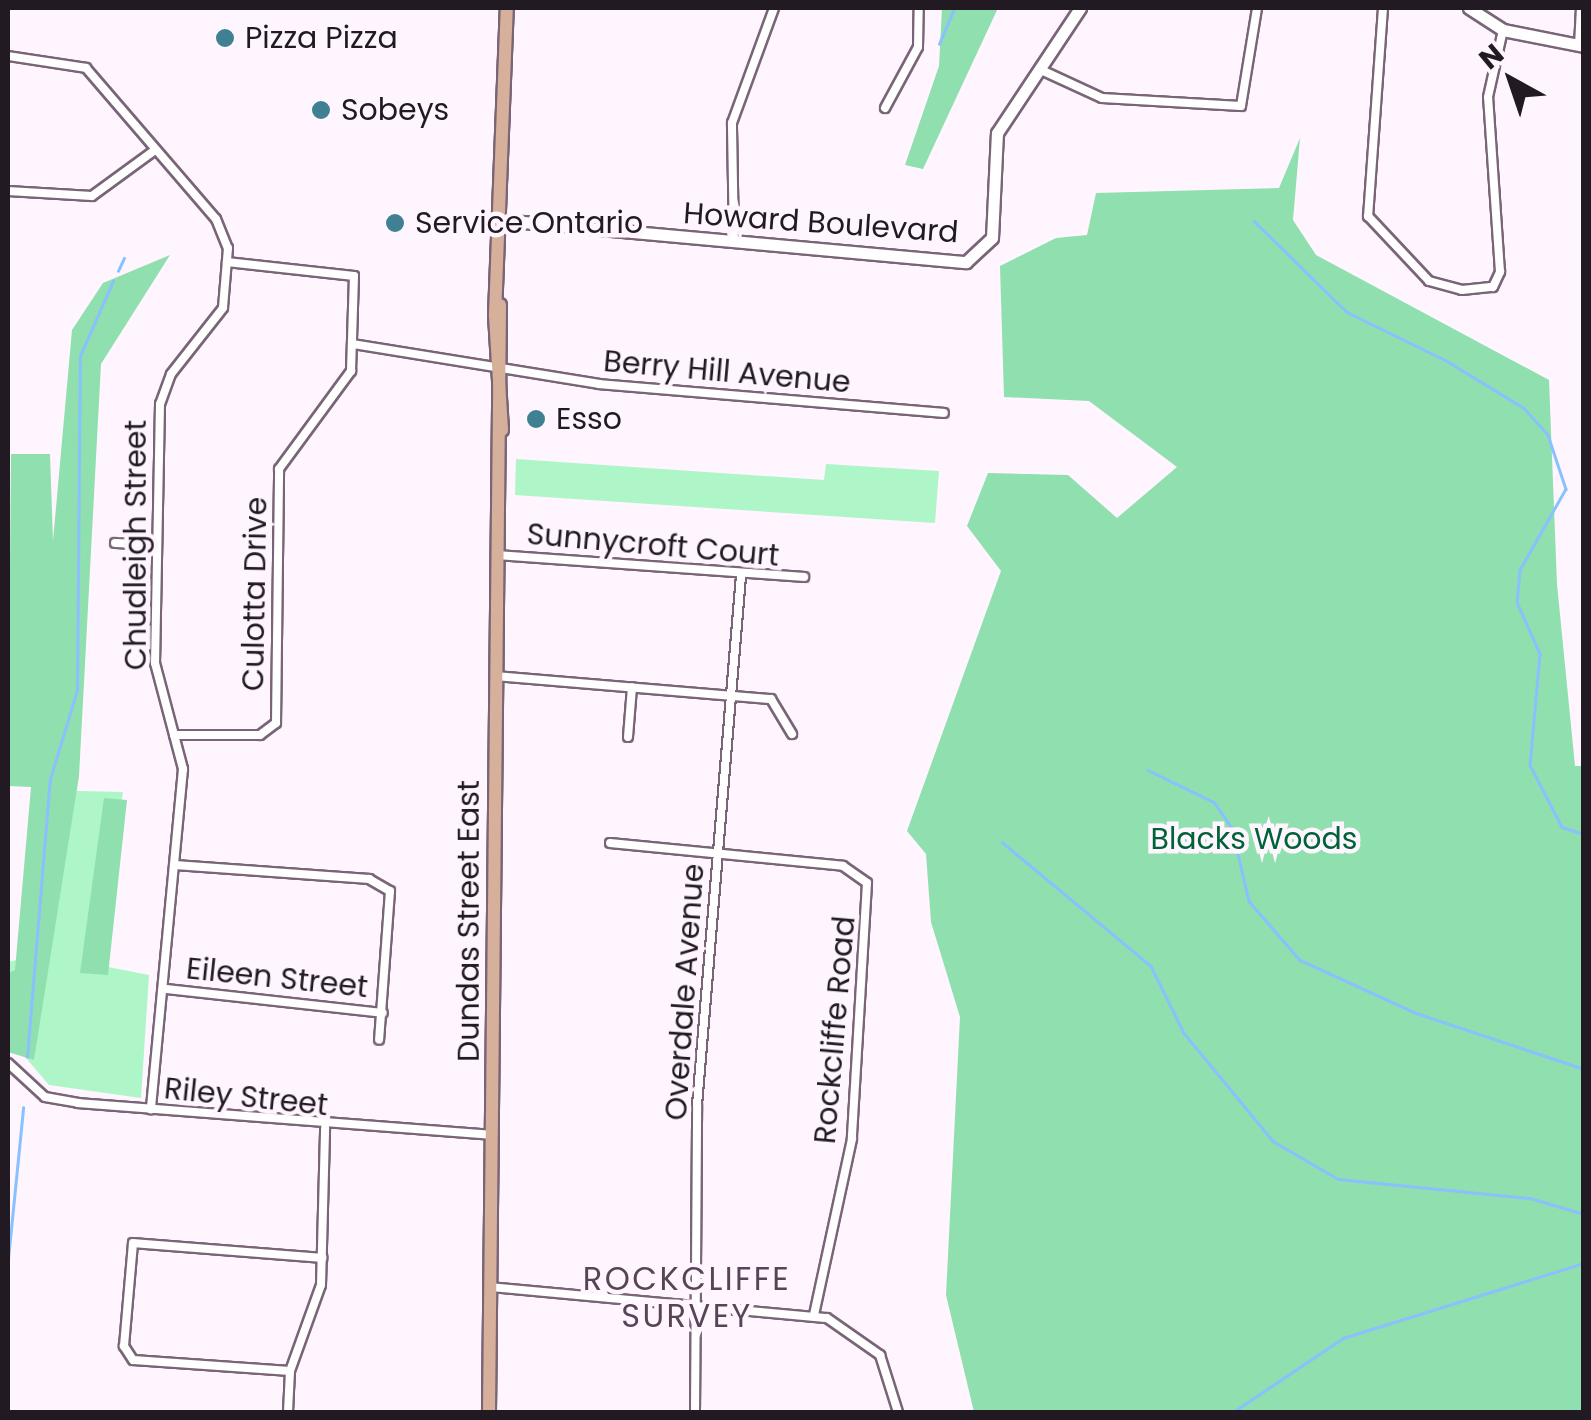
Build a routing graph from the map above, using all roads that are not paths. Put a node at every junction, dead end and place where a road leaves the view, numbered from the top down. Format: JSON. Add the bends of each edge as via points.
{"nodes":[{"id":1,"x":506,"y":8,"type":"edge"},
{"id":2,"x":774,"y":8,"type":"edge"},
{"id":3,"x":919,"y":8,"type":"edge"},
{"id":4,"x":1080,"y":8,"type":"edge"},
{"id":5,"x":1257,"y":8,"type":"edge"},
{"id":6,"x":1383,"y":8,"type":"edge"},
{"id":7,"x":1469,"y":8,"type":"edge"},
{"id":8,"x":1581,"y":8,"type":"edge"},
{"id":9,"x":1503,"y":30,"type":"junction"},
{"id":10,"x":1581,"y":46,"type":"edge"},
{"id":11,"x":8,"y":56,"type":"edge"},
{"id":12,"x":1039,"y":70,"type":"junction"},
{"id":13,"x":885,"y":108,"type":"dead end"},
{"id":14,"x":155,"y":150,"type":"junction"},
{"id":15,"x":8,"y":191,"type":"edge"},
{"id":16,"x":501,"y":220,"type":"junction"},
{"id":17,"x":734,"y":242,"type":"junction"},
{"id":18,"x":227,"y":262,"type":"junction"},
{"id":19,"x":353,"y":344,"type":"junction"},
{"id":20,"x":500,"y":368,"type":"junction"},
{"id":21,"x":944,"y":413,"type":"dead end"},
{"id":22,"x":114,"y":543,"type":"dead end"},
{"id":23,"x":157,"y":544,"type":"junction"},
{"id":24,"x":497,"y":555,"type":"junction"},
{"id":25,"x":741,"y":575,"type":"junction"},
{"id":26,"x":804,"y":577,"type":"dead end"},
{"id":27,"x":496,"y":676,"type":"junction"},
{"id":28,"x":632,"y":687,"type":"junction"},
{"id":29,"x":732,"y":696,"type":"junction"},
{"id":30,"x":792,"y":734,"type":"dead end"},
{"id":31,"x":174,"y":735,"type":"junction"},
{"id":32,"x":628,"y":737,"type":"dead end"},
{"id":33,"x":610,"y":844,"type":"dead end"},
{"id":34,"x":716,"y":857,"type":"junction"},
{"id":35,"x":175,"y":865,"type":"junction"},
{"id":36,"x":166,"y":989,"type":"junction"},
{"id":37,"x":382,"y":1012,"type":"junction"},
{"id":38,"x":379,"y":1040,"type":"dead end"},
{"id":39,"x":8,"y":1063,"type":"edge"},
{"id":40,"x":151,"y":1110,"type":"junction"},
{"id":41,"x":325,"y":1128,"type":"junction"},
{"id":42,"x":494,"y":1135,"type":"junction"},
{"id":43,"x":322,"y":1258,"type":"junction"},
{"id":44,"x":490,"y":1288,"type":"junction"},
{"id":45,"x":697,"y":1304,"type":"junction"},
{"id":46,"x":814,"y":1315,"type":"junction"},
{"id":47,"x":290,"y":1371,"type":"junction"},
{"id":48,"x":288,"y":1412,"type":"edge"},
{"id":49,"x":489,"y":1412,"type":"edge"},
{"id":50,"x":695,"y":1412,"type":"edge"},
{"id":51,"x":898,"y":1412,"type":"edge"}],
"edges":[{"from":1,"to":16,"type":"main road","name":"Dundas Street East"},
{"from":2,"to":17,"type":"street","via":[[732,123]]},
{"from":3,"to":13,"type":"street","via":[[918,47]]},
{"from":4,"to":12,"type":"street","name":"Howard Boulevard"},
{"from":5,"to":12,"type":"street","via":[[1241,106],[1102,98]]},
{"from":6,"to":9,"type":"street","via":[[1368,216],[1429,280],[1462,290],[1493,287],[1500,272],[1488,98]]},
{"from":7,"to":9,"type":"street"},
{"from":8,"to":10,"type":"street"},
{"from":9,"to":10,"type":"street"},
{"from":11,"to":14,"type":"street","name":"Chudleigh Street","via":[[86,68]]},
{"from":12,"to":17,"type":"street","name":"Howard Boulevard","via":[[997,133],[986,252],[966,262]]},
{"from":14,"to":15,"type":"street","via":[[92,196]]},
{"from":14,"to":18,"type":"street","name":"Chudleigh Street","via":[[216,219]]},
{"from":16,"to":17,"type":"street","name":"Howard Boulevard"},
{"from":16,"to":20,"type":"main road","name":"Dundas Street East"},
{"from":18,"to":19,"type":"street","name":"Culotta Drive","via":[[346,269],[359,286]]},
{"from":18,"to":23,"type":"street","name":"Chudleigh Street","via":[[217,319],[161,390]]},
{"from":19,"to":20,"type":"street","name":"Berry Hill Avenue"},
{"from":19,"to":31,"type":"street","name":"Culotta Drive","via":[[340,394],[294,439],[279,469],[276,723],[260,734]]},
{"from":20,"to":21,"type":"street","name":"Berry Hill Avenue"},
{"from":20,"to":24,"type":"main road","name":"Dundas Street East"},
{"from":22,"to":23,"type":"street"},
{"from":23,"to":31,"type":"street","name":"Chudleigh Street","via":[[155,663]]},
{"from":24,"to":25,"type":"street","name":"Sunnycroft Court"},
{"from":24,"to":27,"type":"main road","name":"Dundas Street East"},
{"from":25,"to":26,"type":"street","name":"Sunnycroft Court"},
{"from":25,"to":29,"type":"street","name":"Overdale Avenue"},
{"from":27,"to":28,"type":"street"},
{"from":27,"to":42,"type":"main road","name":"Dundas Street East"},
{"from":28,"to":29,"type":"street"},
{"from":28,"to":32,"type":"street"},
{"from":29,"to":30,"type":"street","via":[[778,702]]},
{"from":29,"to":34,"type":"street","name":"Overdale Avenue"},
{"from":31,"to":35,"type":"street","name":"Chudleigh Street","via":[[182,769]]},
{"from":33,"to":34,"type":"street"},
{"from":34,"to":45,"type":"street","name":"Overdale Avenue","via":[[697,1105]]},
{"from":34,"to":46,"type":"street","name":"Rockcliffe Road","via":[[843,866],[867,882],[852,1139]]},
{"from":35,"to":36,"type":"street","name":"Chudleigh Street"},
{"from":35,"to":37,"type":"street","via":[[369,879],[390,891]]},
{"from":36,"to":37,"type":"street","name":"Eileen Street"},
{"from":36,"to":40,"type":"street","name":"Chudleigh Street"},
{"from":37,"to":38,"type":"street"},
{"from":39,"to":40,"type":"street","name":"Riley Street","via":[[45,1097]]},
{"from":40,"to":41,"type":"street","name":"Riley Street"},
{"from":41,"to":42,"type":"street","name":"Riley Street"},
{"from":41,"to":43,"type":"street"},
{"from":42,"to":44,"type":"main road","name":"Dundas Street East"},
{"from":43,"to":47,"type":"street"},
{"from":43,"to":47,"type":"street","via":[[133,1242],[124,1346],[134,1360]]},
{"from":44,"to":45,"type":"street"},
{"from":44,"to":49,"type":"main road","name":"Dundas Street East"},
{"from":45,"to":46,"type":"street"},
{"from":45,"to":50,"type":"street","name":"Overdale Avenue"},
{"from":46,"to":51,"type":"street","via":[[880,1355]]},
{"from":47,"to":48,"type":"street"}]}
